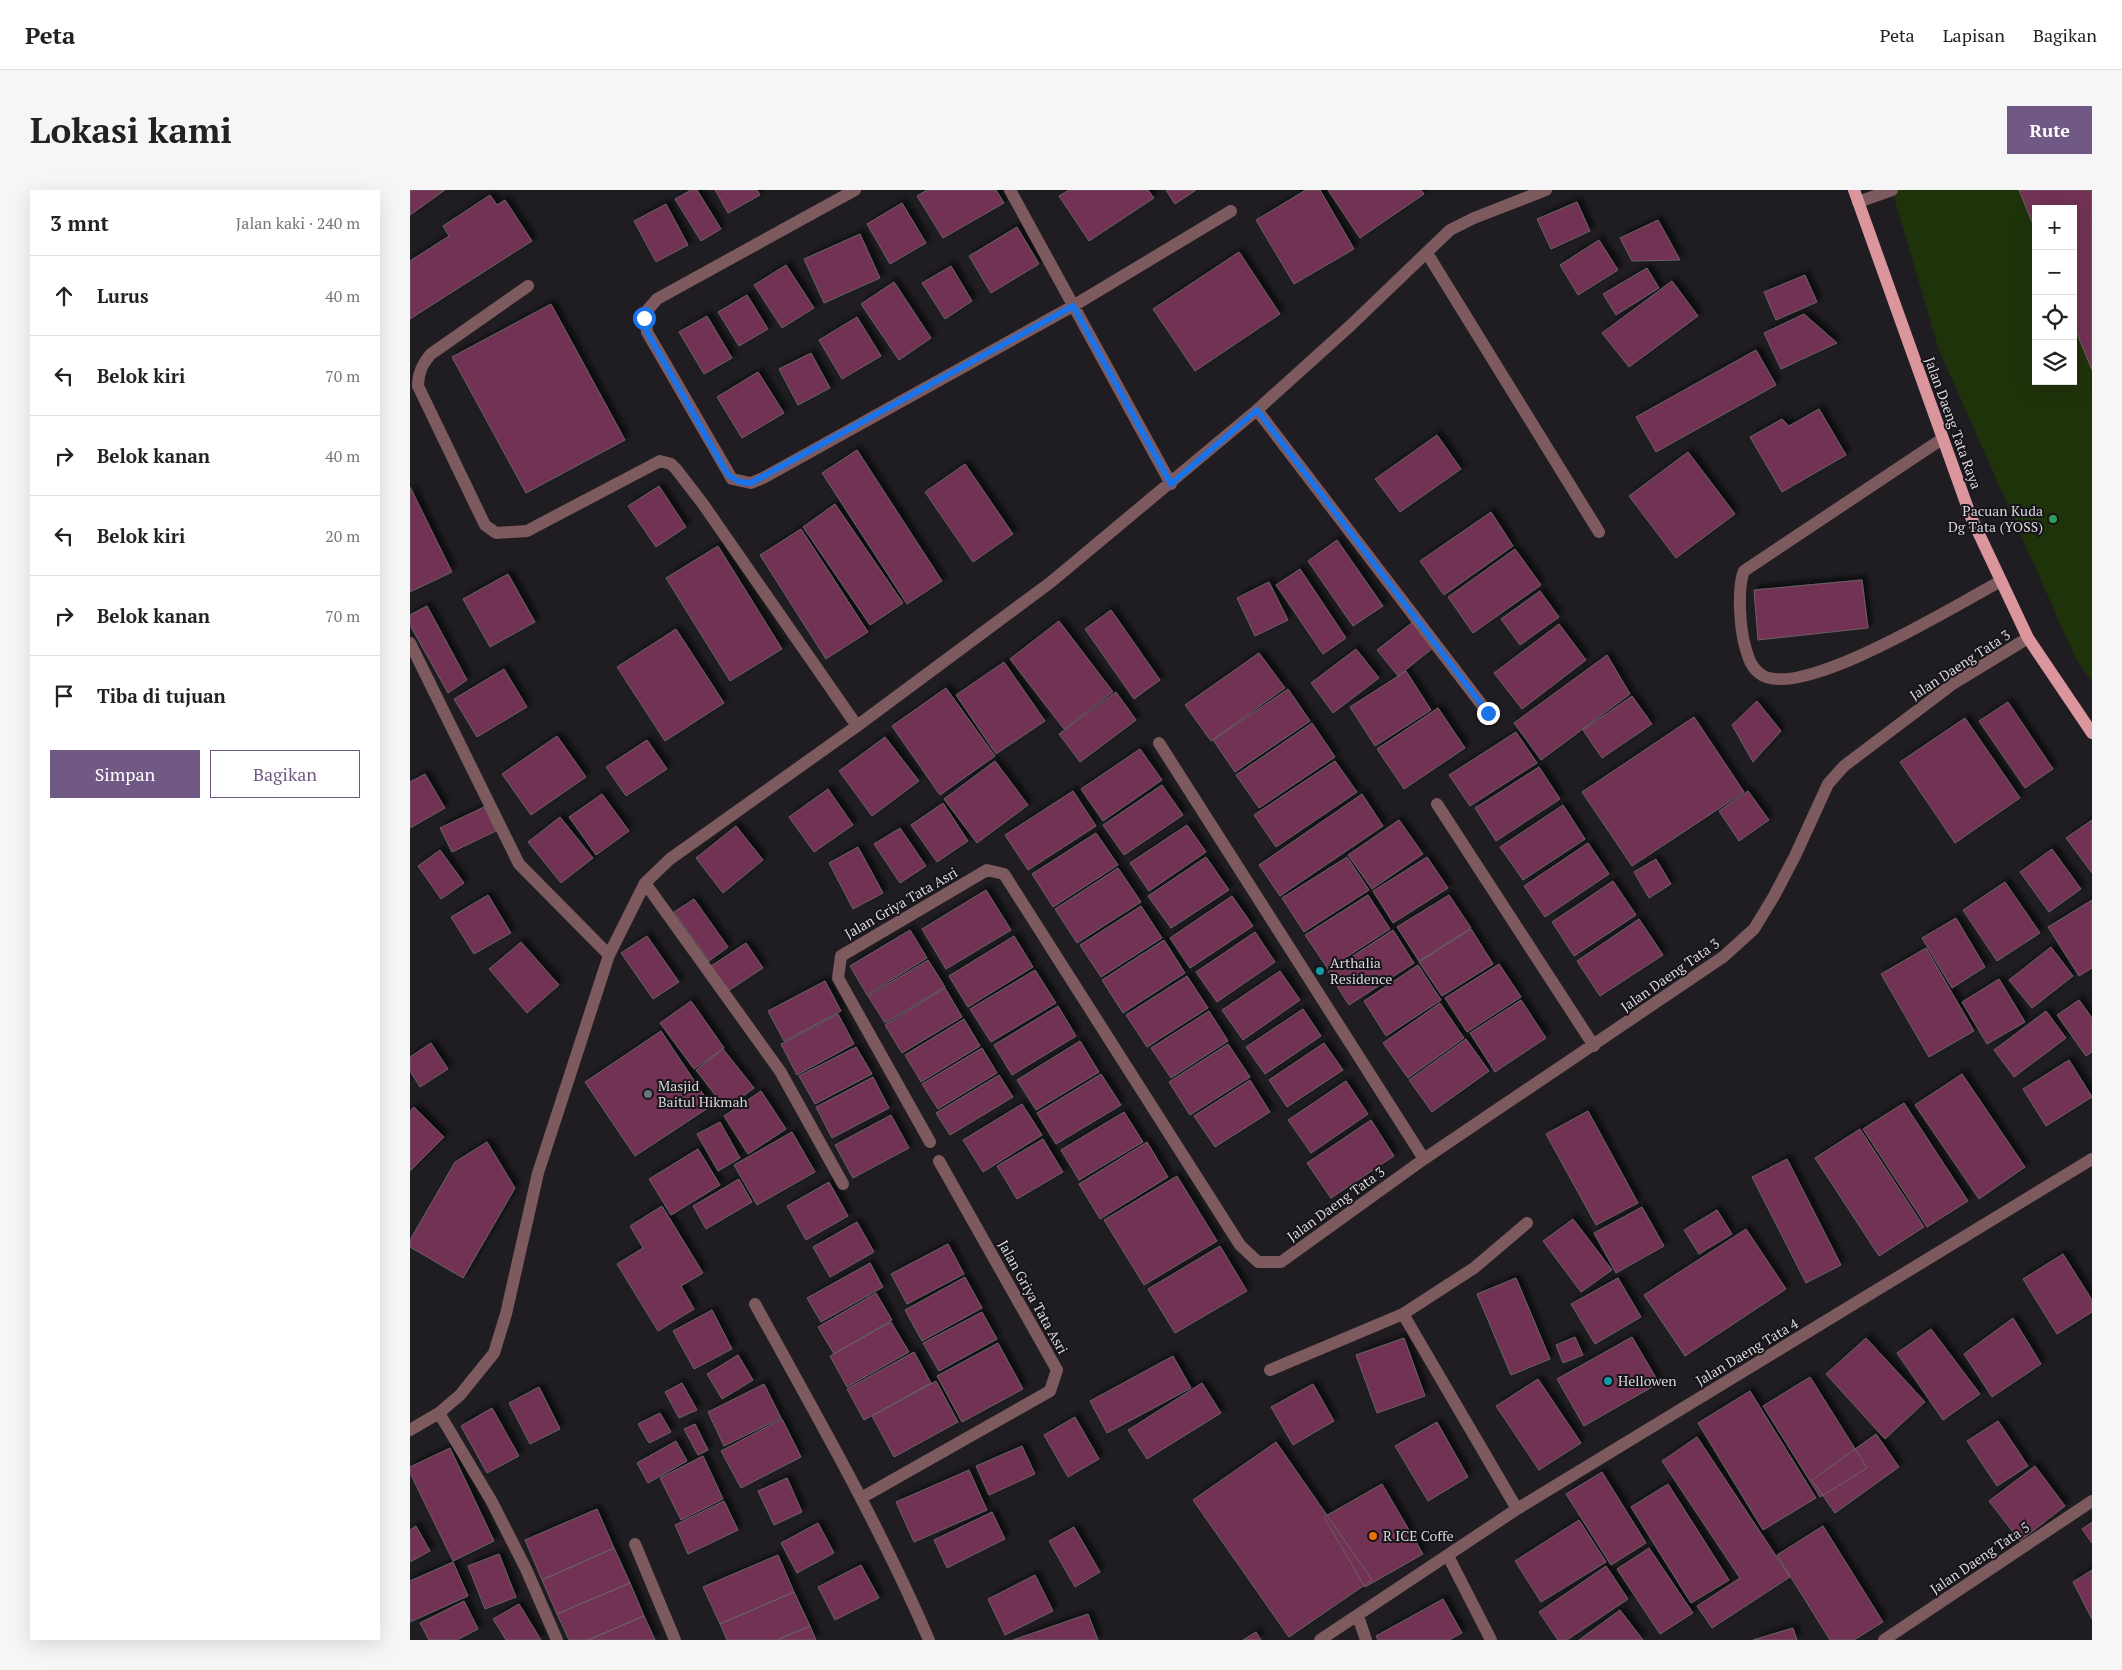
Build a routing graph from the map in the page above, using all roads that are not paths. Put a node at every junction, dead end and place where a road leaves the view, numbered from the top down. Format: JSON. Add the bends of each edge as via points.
{"nodes":[{"id":1,"x":855,"y":190,"type":"edge"},
{"id":2,"x":1010,"y":190,"type":"edge"},
{"id":3,"x":1546,"y":190,"type":"edge"},
{"id":4,"x":1892,"y":190,"type":"edge"},
{"id":5,"x":1856,"y":196,"type":"edge"},
{"id":6,"x":1231,"y":211,"type":"dead end"},
{"id":7,"x":1427,"y":253,"type":"junction"},
{"id":8,"x":528,"y":286,"type":"dead end"},
{"id":9,"x":1073,"y":306,"type":"junction"},
{"id":10,"x":1257,"y":410,"type":"junction"},
{"id":11,"x":1942,"y":439,"type":"junction"},
{"id":12,"x":1171,"y":484,"type":"junction"},
{"id":13,"x":1599,"y":532,"type":"dead end"},
{"id":14,"x":2001,"y":581,"type":"junction"},
{"id":15,"x":2028,"y":638,"type":"junction"},
{"id":16,"x":410,"y":643,"type":"edge"},
{"id":17,"x":1488,"y":713,"type":"dead end"},
{"id":18,"x":857,"y":726,"type":"junction"},
{"id":19,"x":2092,"y":733,"type":"edge"},
{"id":20,"x":1160,"y":743,"type":"dead end"},
{"id":21,"x":1437,"y":804,"type":"dead end"},
{"id":22,"x":645,"y":883,"type":"junction"},
{"id":23,"x":609,"y":955,"type":"junction"},
{"id":24,"x":1594,"y":1046,"type":"junction"},
{"id":25,"x":930,"y":1142,"type":"dead end"},
{"id":26,"x":1424,"y":1159,"type":"junction"},
{"id":27,"x":2092,"y":1159,"type":"edge"},
{"id":28,"x":940,"y":1161,"type":"dead end"},
{"id":29,"x":842,"y":1184,"type":"dead end"},
{"id":30,"x":1527,"y":1223,"type":"dead end"},
{"id":31,"x":1258,"y":1262,"type":"joint"},
{"id":32,"x":755,"y":1304,"type":"dead end"},
{"id":33,"x":1403,"y":1314,"type":"junction"},
{"id":34,"x":1270,"y":1370,"type":"dead end"},
{"id":35,"x":439,"y":1413,"type":"junction"},
{"id":36,"x":410,"y":1430,"type":"edge"},
{"id":37,"x":861,"y":1498,"type":"junction"},
{"id":38,"x":2092,"y":1501,"type":"edge"},
{"id":39,"x":1517,"y":1509,"type":"junction"},
{"id":40,"x":635,"y":1544,"type":"dead end"},
{"id":41,"x":1448,"y":1556,"type":"junction"},
{"id":42,"x":1358,"y":1616,"type":"junction"},
{"id":43,"x":557,"y":1640,"type":"edge"},
{"id":44,"x":675,"y":1640,"type":"edge"},
{"id":45,"x":929,"y":1640,"type":"edge"},
{"id":46,"x":1320,"y":1640,"type":"edge"},
{"id":47,"x":1366,"y":1640,"type":"edge"},
{"id":48,"x":1492,"y":1640,"type":"edge"},
{"id":49,"x":1884,"y":1640,"type":"edge"}],
"edges":[{"from":1,"to":9,"type":"street","via":[[657,299],[644,313],[647,332],[732,479],[751,483],[763,478]]},
{"from":2,"to":9,"type":"street"},
{"from":3,"to":7,"type":"street","via":[[1450,230]]},
{"from":4,"to":5,"type":"street"},
{"from":5,"to":11,"type":"main road","name":"Jalan Daeng Tata Raya"},
{"from":6,"to":9,"type":"street"},
{"from":7,"to":10,"type":"street"},
{"from":7,"to":13,"type":"street"},
{"from":8,"to":18,"type":"street","via":[[431,354],[418,376],[418,386],[485,524],[496,533],[528,531],[653,464],[660,461],[671,464]]},
{"from":9,"to":12,"type":"street"},
{"from":10,"to":12,"type":"street"},
{"from":10,"to":17,"type":"street"},
{"from":11,"to":14,"type":"main road","name":"Jalan Daeng Tata Raya","via":[[1971,517]]},
{"from":11,"to":14,"type":"street","via":[[1744,571],[1740,581],[1742,621],[1750,663],[1760,674],[1784,681],[1810,675],[1869,653]]},
{"from":12,"to":18,"type":"street","via":[[1051,582]]},
{"from":14,"to":15,"type":"main road","name":"Jalan Daeng Tata Raya"},
{"from":15,"to":19,"type":"main road","name":"Jalan Daeng Tata Raya"},
{"from":15,"to":24,"type":"street","name":"Jalan Daeng Tata 3","via":[[1954,683],[1844,766],[1828,784],[1795,856],[1754,929],[1723,957]]},
{"from":16,"to":23,"type":"street","via":[[519,864]]},
{"from":18,"to":22,"type":"street","via":[[670,859]]},
{"from":20,"to":26,"type":"street"},
{"from":21,"to":24,"type":"street"},
{"from":22,"to":23,"type":"street"},
{"from":22,"to":29,"type":"street","via":[[780,1071]]},
{"from":23,"to":35,"type":"street","via":[[538,1173],[494,1353],[460,1395]]},
{"from":24,"to":26,"type":"street","name":"Jalan Daeng Tata 3"},
{"from":25,"to":31,"type":"street","name":"Jalan Griya Tata Asri","via":[[838,978],[841,956],[987,870],[1004,874],[1240,1245]]},
{"from":26,"to":31,"type":"street","name":"Jalan Daeng Tata 3","via":[[1280,1262]]},
{"from":27,"to":39,"type":"street","name":"Jalan Daeng Tata 4"},
{"from":28,"to":37,"type":"street","name":"Jalan Griya Tata Asri","via":[[1057,1370],[1050,1391]]},
{"from":30,"to":33,"type":"street","via":[[1474,1268]]},
{"from":32,"to":37,"type":"street"},
{"from":33,"to":34,"type":"street"},
{"from":33,"to":39,"type":"street"},
{"from":35,"to":36,"type":"street"},
{"from":35,"to":43,"type":"street","via":[[492,1502]]},
{"from":37,"to":45,"type":"street","via":[[902,1577]]},
{"from":38,"to":49,"type":"street","name":"Jalan Daeng Tata 5"},
{"from":39,"to":41,"type":"street","name":"Jalan Daeng Tata 4"},
{"from":40,"to":44,"type":"street"},
{"from":41,"to":42,"type":"street","name":"Jalan Daeng Tata 4"},
{"from":41,"to":48,"type":"street"},
{"from":42,"to":46,"type":"street","name":"Jalan Daeng Tata 4"},
{"from":42,"to":47,"type":"street"}]}
